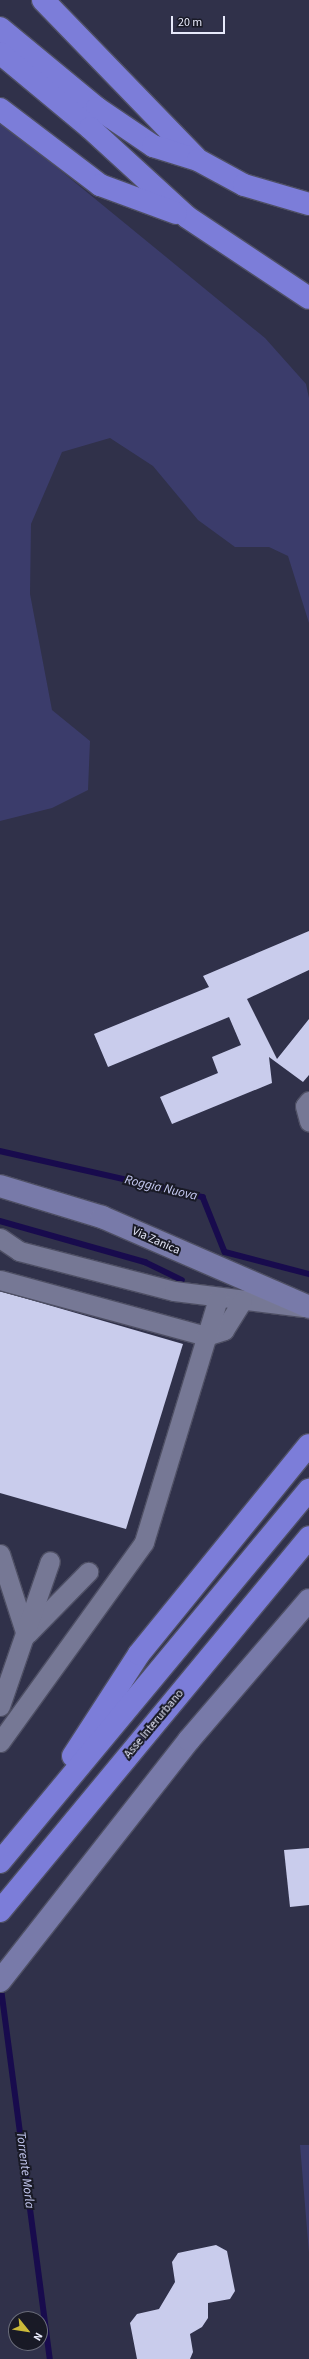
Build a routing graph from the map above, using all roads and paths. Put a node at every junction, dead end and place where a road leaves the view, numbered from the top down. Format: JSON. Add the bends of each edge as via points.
{"nodes":[{"id":1,"x":43,"y":0,"type":"edge"},
{"id":2,"x":0,"y":28,"type":"edge"},
{"id":3,"x":0,"y":53,"type":"edge"},
{"id":4,"x":0,"y":109,"type":"edge"},
{"id":5,"x":198,"y":160,"type":"junction"},
{"id":6,"x":309,"y":204,"type":"edge"},
{"id":7,"x":187,"y":217,"type":"junction"},
{"id":8,"x":309,"y":298,"type":"edge"},
{"id":9,"x":309,"y":1101,"type":"edge"},
{"id":10,"x":309,"y":1121,"type":"edge"},
{"id":11,"x":0,"y":1186,"type":"edge"},
{"id":12,"x":0,"y":1238,"type":"edge"},
{"id":13,"x":0,"y":1280,"type":"edge"},
{"id":14,"x":218,"y":1298,"type":"junction"},
{"id":15,"x":242,"y":1301,"type":"junction"},
{"id":16,"x":309,"y":1307,"type":"edge"},
{"id":17,"x":206,"y":1336,"type":"junction"},
{"id":18,"x":309,"y":1445,"type":"edge"},
{"id":19,"x":309,"y":1463,"type":"edge"},
{"id":20,"x":309,"y":1490,"type":"edge"},
{"id":21,"x":309,"y":1537,"type":"edge"},
{"id":22,"x":0,"y":1554,"type":"edge"},
{"id":23,"x":50,"y":1561,"type":"dead end"},
{"id":24,"x":88,"y":1572,"type":"dead end"},
{"id":25,"x":309,"y":1600,"type":"edge"},
{"id":26,"x":26,"y":1635,"type":"junction"},
{"id":27,"x":145,"y":1684,"type":"junction"},
{"id":28,"x":0,"y":1706,"type":"edge"},
{"id":29,"x":0,"y":1713,"type":"edge"},
{"id":30,"x":3,"y":1738,"type":"edge"},
{"id":31,"x":47,"y":1802,"type":"junction"},
{"id":32,"x":0,"y":1862,"type":"edge"},
{"id":33,"x":0,"y":1911,"type":"edge"},
{"id":34,"x":0,"y":1981,"type":"edge"}],
"edges":[{"from":1,"to":5,"type":"highway"},
{"from":2,"to":5,"type":"highway","via":[[98,108],[153,146]]},
{"from":3,"to":7,"type":"highway","via":[[90,128]]},
{"from":4,"to":7,"type":"highway","via":[[100,185]]},
{"from":5,"to":6,"type":"highway","via":[[244,184]]},
{"from":7,"to":8,"type":"highway"},
{"from":9,"to":10,"type":"street","via":[[305,1106]]},
{"from":11,"to":16,"type":"main road","name":"Via Zanica","via":[[102,1217]]},
{"from":12,"to":14,"type":"street","name":"Via Zanica","via":[[19,1251],[174,1291]]},
{"from":13,"to":17,"type":"street"},
{"from":14,"to":15,"type":"street","name":"Via Zanica"},
{"from":14,"to":17,"type":"street"},
{"from":15,"to":16,"type":"street","name":"Via Zanica"},
{"from":15,"to":17,"type":"street","via":[[224,1330]]},
{"from":17,"to":30,"type":"street","via":[[144,1542]]},
{"from":18,"to":31,"type":"highway","via":[[139,1654],[92,1722]]},
{"from":19,"to":27,"type":"highway","via":[[195,1604]]},
{"from":20,"to":27,"type":"highway"},
{"from":21,"to":33,"type":"highway","name":"Asse Interurbano"},
{"from":22,"to":26,"type":"street"},
{"from":23,"to":26,"type":"street"},
{"from":24,"to":26,"type":"street"},
{"from":25,"to":34,"type":"main road","via":[[189,1740]]},
{"from":26,"to":28,"type":"street"},
{"from":27,"to":31,"type":"highway"},
{"from":29,"to":30,"type":"street"},
{"from":31,"to":32,"type":"highway"}]}
